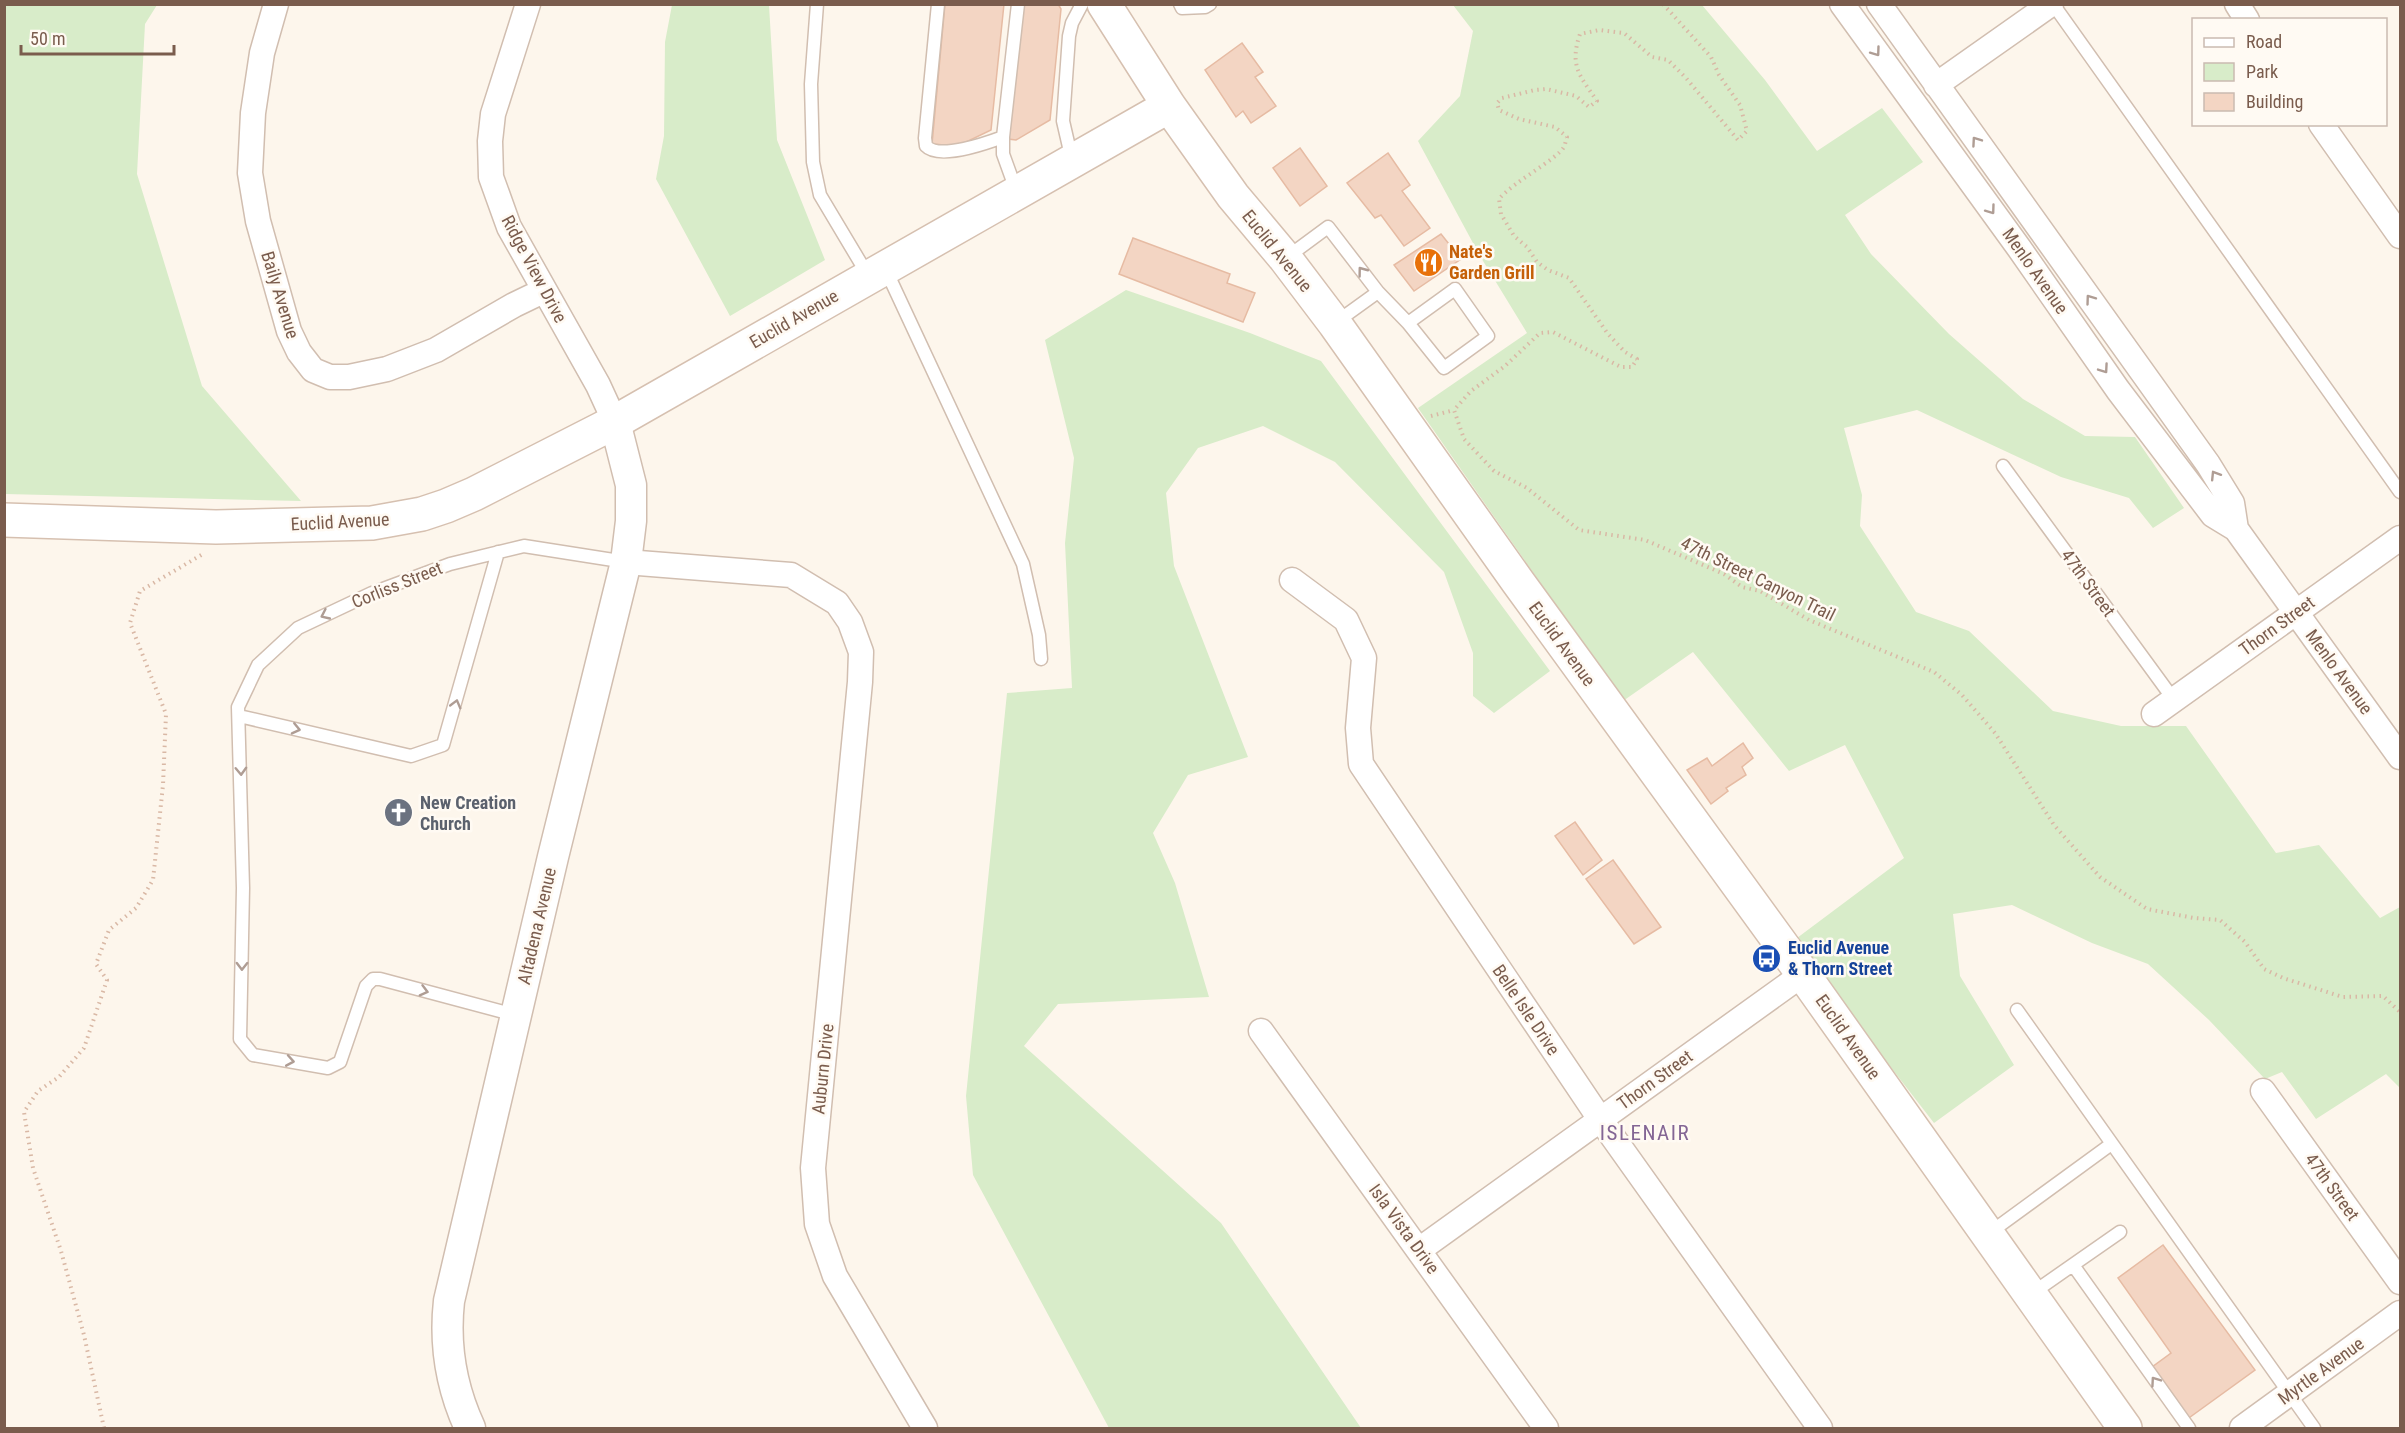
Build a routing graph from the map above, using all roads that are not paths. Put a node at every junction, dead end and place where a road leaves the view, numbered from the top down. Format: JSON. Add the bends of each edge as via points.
{"nodes":[{"id":1,"x":276,"y":4,"type":"edge"},
{"id":2,"x":528,"y":4,"type":"edge"},
{"id":3,"x":817,"y":4,"type":"edge"},
{"id":4,"x":938,"y":4,"type":"edge"},
{"id":5,"x":1018,"y":4,"type":"edge"},
{"id":6,"x":1082,"y":4,"type":"edge"},
{"id":7,"x":1104,"y":4,"type":"edge"},
{"id":8,"x":1180,"y":4,"type":"edge"},
{"id":9,"x":1210,"y":4,"type":"edge"},
{"id":10,"x":1842,"y":4,"type":"edge"},
{"id":11,"x":1879,"y":4,"type":"edge"},
{"id":12,"x":2052,"y":4,"type":"edge"},
{"id":13,"x":2237,"y":4,"type":"edge"},
{"id":14,"x":2246,"y":18,"type":"edge"},
{"id":15,"x":1936,"y":85,"type":"junction"},
{"id":16,"x":1169,"y":106,"type":"junction"},
{"id":17,"x":2322,"y":126,"type":"edge"},
{"id":18,"x":1003,"y":137,"type":"junction"},
{"id":19,"x":1072,"y":162,"type":"junction"},
{"id":20,"x":1017,"y":191,"type":"junction"},
{"id":21,"x":2400,"y":236,"type":"edge"},
{"id":22,"x":1285,"y":258,"type":"junction"},
{"id":23,"x":877,"y":272,"type":"junction"},
{"id":24,"x":543,"y":291,"type":"junction"},
{"id":25,"x":1378,"y":291,"type":"junction"},
{"id":26,"x":1408,"y":323,"type":"junction"},
{"id":27,"x":1335,"y":324,"type":"junction"},
{"id":28,"x":615,"y":422,"type":"junction"},
{"id":29,"x":2002,"y":466,"type":"dead end"},
{"id":30,"x":2400,"y":492,"type":"edge"},
{"id":31,"x":4,"y":520,"type":"edge"},
{"id":32,"x":2236,"y":529,"type":"junction"},
{"id":33,"x":2400,"y":538,"type":"edge"},
{"id":34,"x":498,"y":552,"type":"junction"},
{"id":35,"x":626,"y":562,"type":"junction"},
{"id":36,"x":1292,"y":580,"type":"dead end"},
{"id":37,"x":2296,"y":612,"type":"junction"},
{"id":38,"x":1041,"y":659,"type":"dead end"},
{"id":39,"x":861,"y":682,"type":"joint"},
{"id":40,"x":2174,"y":700,"type":"junction"},
{"id":41,"x":2154,"y":714,"type":"dead end"},
{"id":42,"x":239,"y":716,"type":"junction"},
{"id":43,"x":2400,"y":757,"type":"edge"},
{"id":44,"x":1803,"y":974,"type":"junction"},
{"id":45,"x":2017,"y":1011,"type":"dead end"},
{"id":46,"x":516,"y":1016,"type":"junction"},
{"id":47,"x":1261,"y":1031,"type":"dead end"},
{"id":48,"x":2264,"y":1091,"type":"dead end"},
{"id":49,"x":1600,"y":1119,"type":"junction"},
{"id":50,"x":2110,"y":1144,"type":"junction"},
{"id":51,"x":2121,"y":1232,"type":"dead end"},
{"id":52,"x":1987,"y":1234,"type":"junction"},
{"id":53,"x":1419,"y":1250,"type":"junction"},
{"id":54,"x":2073,"y":1265,"type":"junction"},
{"id":55,"x":2400,"y":1282,"type":"edge"},
{"id":56,"x":2030,"y":1295,"type":"junction"},
{"id":57,"x":2400,"y":1313,"type":"edge"},
{"id":58,"x":2290,"y":1394,"type":"junction"},
{"id":59,"x":470,"y":1428,"type":"edge"},
{"id":60,"x":925,"y":1428,"type":"edge"},
{"id":61,"x":1546,"y":1428,"type":"edge"},
{"id":62,"x":1820,"y":1428,"type":"edge"},
{"id":63,"x":2125,"y":1428,"type":"edge"},
{"id":64,"x":2188,"y":1428,"type":"edge"},
{"id":65,"x":2241,"y":1428,"type":"edge"},
{"id":66,"x":2314,"y":1428,"type":"edge"}],
"edges":[{"from":1,"to":24,"type":"street","name":"Baily Avenue","via":[[262,52],[250,173],[258,221],[289,331],[313,370],[330,377],[349,377],[387,369],[436,350]]},
{"from":2,"to":24,"type":"street","name":"Ridge View Drive","via":[[493,114],[491,177],[509,227]]},
{"from":3,"to":23,"type":"lane","via":[[811,84],[813,162],[820,195]]},
{"from":4,"to":18,"type":"lane","via":[[926,146],[933,150],[970,149]]},
{"from":5,"to":18,"type":"lane"},
{"from":6,"to":19,"type":"lane","via":[[1069,36],[1063,121]]},
{"from":7,"to":16,"type":"main road"},
{"from":8,"to":9,"type":"lane","via":[[1182,8],[1205,8]]},
{"from":10,"to":32,"type":"street","name":"Menlo Avenue","one_way":true,"via":[[2118,390],[2213,515]]},
{"from":11,"to":15,"type":"street","name":"Menlo Avenue"},
{"from":12,"to":15,"type":"street"},
{"from":12,"to":30,"type":"lane"},
{"from":13,"to":14,"type":"street"},
{"from":32,"to":15,"type":"street","name":"Menlo Avenue","one_way":true,"via":[[2232,503],[2208,464]]},
{"from":16,"to":19,"type":"main road","name":"Euclid Avenue"},
{"from":16,"to":22,"type":"main road","name":"Euclid Avenue","via":[[1233,196]]},
{"from":17,"to":21,"type":"street"},
{"from":18,"to":20,"type":"lane","via":[[1003,154]]},
{"from":19,"to":20,"type":"main road","name":"Euclid Avenue"},
{"from":20,"to":23,"type":"main road","name":"Euclid Avenue"},
{"from":25,"to":22,"type":"lane","one_way":true,"via":[[1328,227]]},
{"from":22,"to":27,"type":"main road","name":"Euclid Avenue"},
{"from":23,"to":28,"type":"main road","name":"Euclid Avenue"},
{"from":23,"to":38,"type":"lane","via":[[1023,564]]},
{"from":24,"to":28,"type":"street","name":"Ridge View Drive"},
{"from":25,"to":26,"type":"lane"},
{"from":25,"to":27,"type":"lane"},
{"from":26,"to":26,"type":"lane","via":[[1444,368],[1488,336],[1455,289]]},
{"from":27,"to":44,"type":"main road","name":"Euclid Avenue"},
{"from":28,"to":31,"type":"main road","name":"Euclid Avenue","via":[[474,494],[422,514],[372,523],[216,527]]},
{"from":28,"to":35,"type":"street","name":"Altadena Avenue","via":[[631,485]]},
{"from":29,"to":40,"type":"lane","name":"47th Street"},
{"from":32,"to":37,"type":"street","name":"Menlo Avenue"},
{"from":33,"to":37,"type":"street","name":"Thorn Street"},
{"from":34,"to":35,"type":"lane","name":"Corliss Street","via":[[524,546]]},
{"from":34,"to":42,"type":"lane","name":"Corliss Street","one_way":true,"via":[[450,564],[372,593],[298,628],[258,665],[238,707]]},
{"from":42,"to":34,"type":"lane","one_way":true,"via":[[411,756],[443,746]]},
{"from":35,"to":39,"type":"street","name":"Corliss Street","via":[[790,575],[837,603],[850,622],[861,652]]},
{"from":35,"to":46,"type":"street","name":"Altadena Avenue"},
{"from":36,"to":49,"type":"street","name":"Belle Isle Drive","via":[[1346,620],[1364,658],[1358,728],[1361,764]]},
{"from":37,"to":40,"type":"street","name":"Thorn Street"},
{"from":37,"to":43,"type":"street","name":"Menlo Avenue"},
{"from":39,"to":60,"type":"street","name":"Auburn Drive","via":[[813,1168],[817,1224],[835,1276]]},
{"from":40,"to":41,"type":"street","name":"Thorn Street"},
{"from":42,"to":46,"type":"lane","name":"Corliss Street","one_way":true,"via":[[243,888],[240,1039],[253,1055],[328,1068],[340,1062],[366,986],[373,979]]},
{"from":44,"to":49,"type":"street","name":"Thorn Street"},
{"from":44,"to":52,"type":"main road","name":"Euclid Avenue"},
{"from":45,"to":50,"type":"lane"},
{"from":46,"to":59,"type":"street","name":"Altadena Avenue","via":[[449,1301],[451,1374]]},
{"from":47,"to":53,"type":"street","name":"Isla Vista Drive"},
{"from":48,"to":55,"type":"street","name":"47th Street"},
{"from":49,"to":53,"type":"street","name":"Thorn Street"},
{"from":49,"to":62,"type":"street","name":"Belle Isle Drive"},
{"from":50,"to":52,"type":"lane"},
{"from":50,"to":58,"type":"lane"},
{"from":51,"to":54,"type":"lane"},
{"from":52,"to":56,"type":"main road","name":"Euclid Avenue"},
{"from":53,"to":61,"type":"street","name":"Isla Vista Drive"},
{"from":54,"to":56,"type":"lane"},
{"from":64,"to":54,"type":"lane","one_way":true},
{"from":56,"to":63,"type":"main road","name":"Euclid Avenue"},
{"from":57,"to":58,"type":"street","name":"Myrtle Avenue"},
{"from":58,"to":65,"type":"street","name":"Myrtle Avenue"},
{"from":58,"to":66,"type":"lane"}]}
